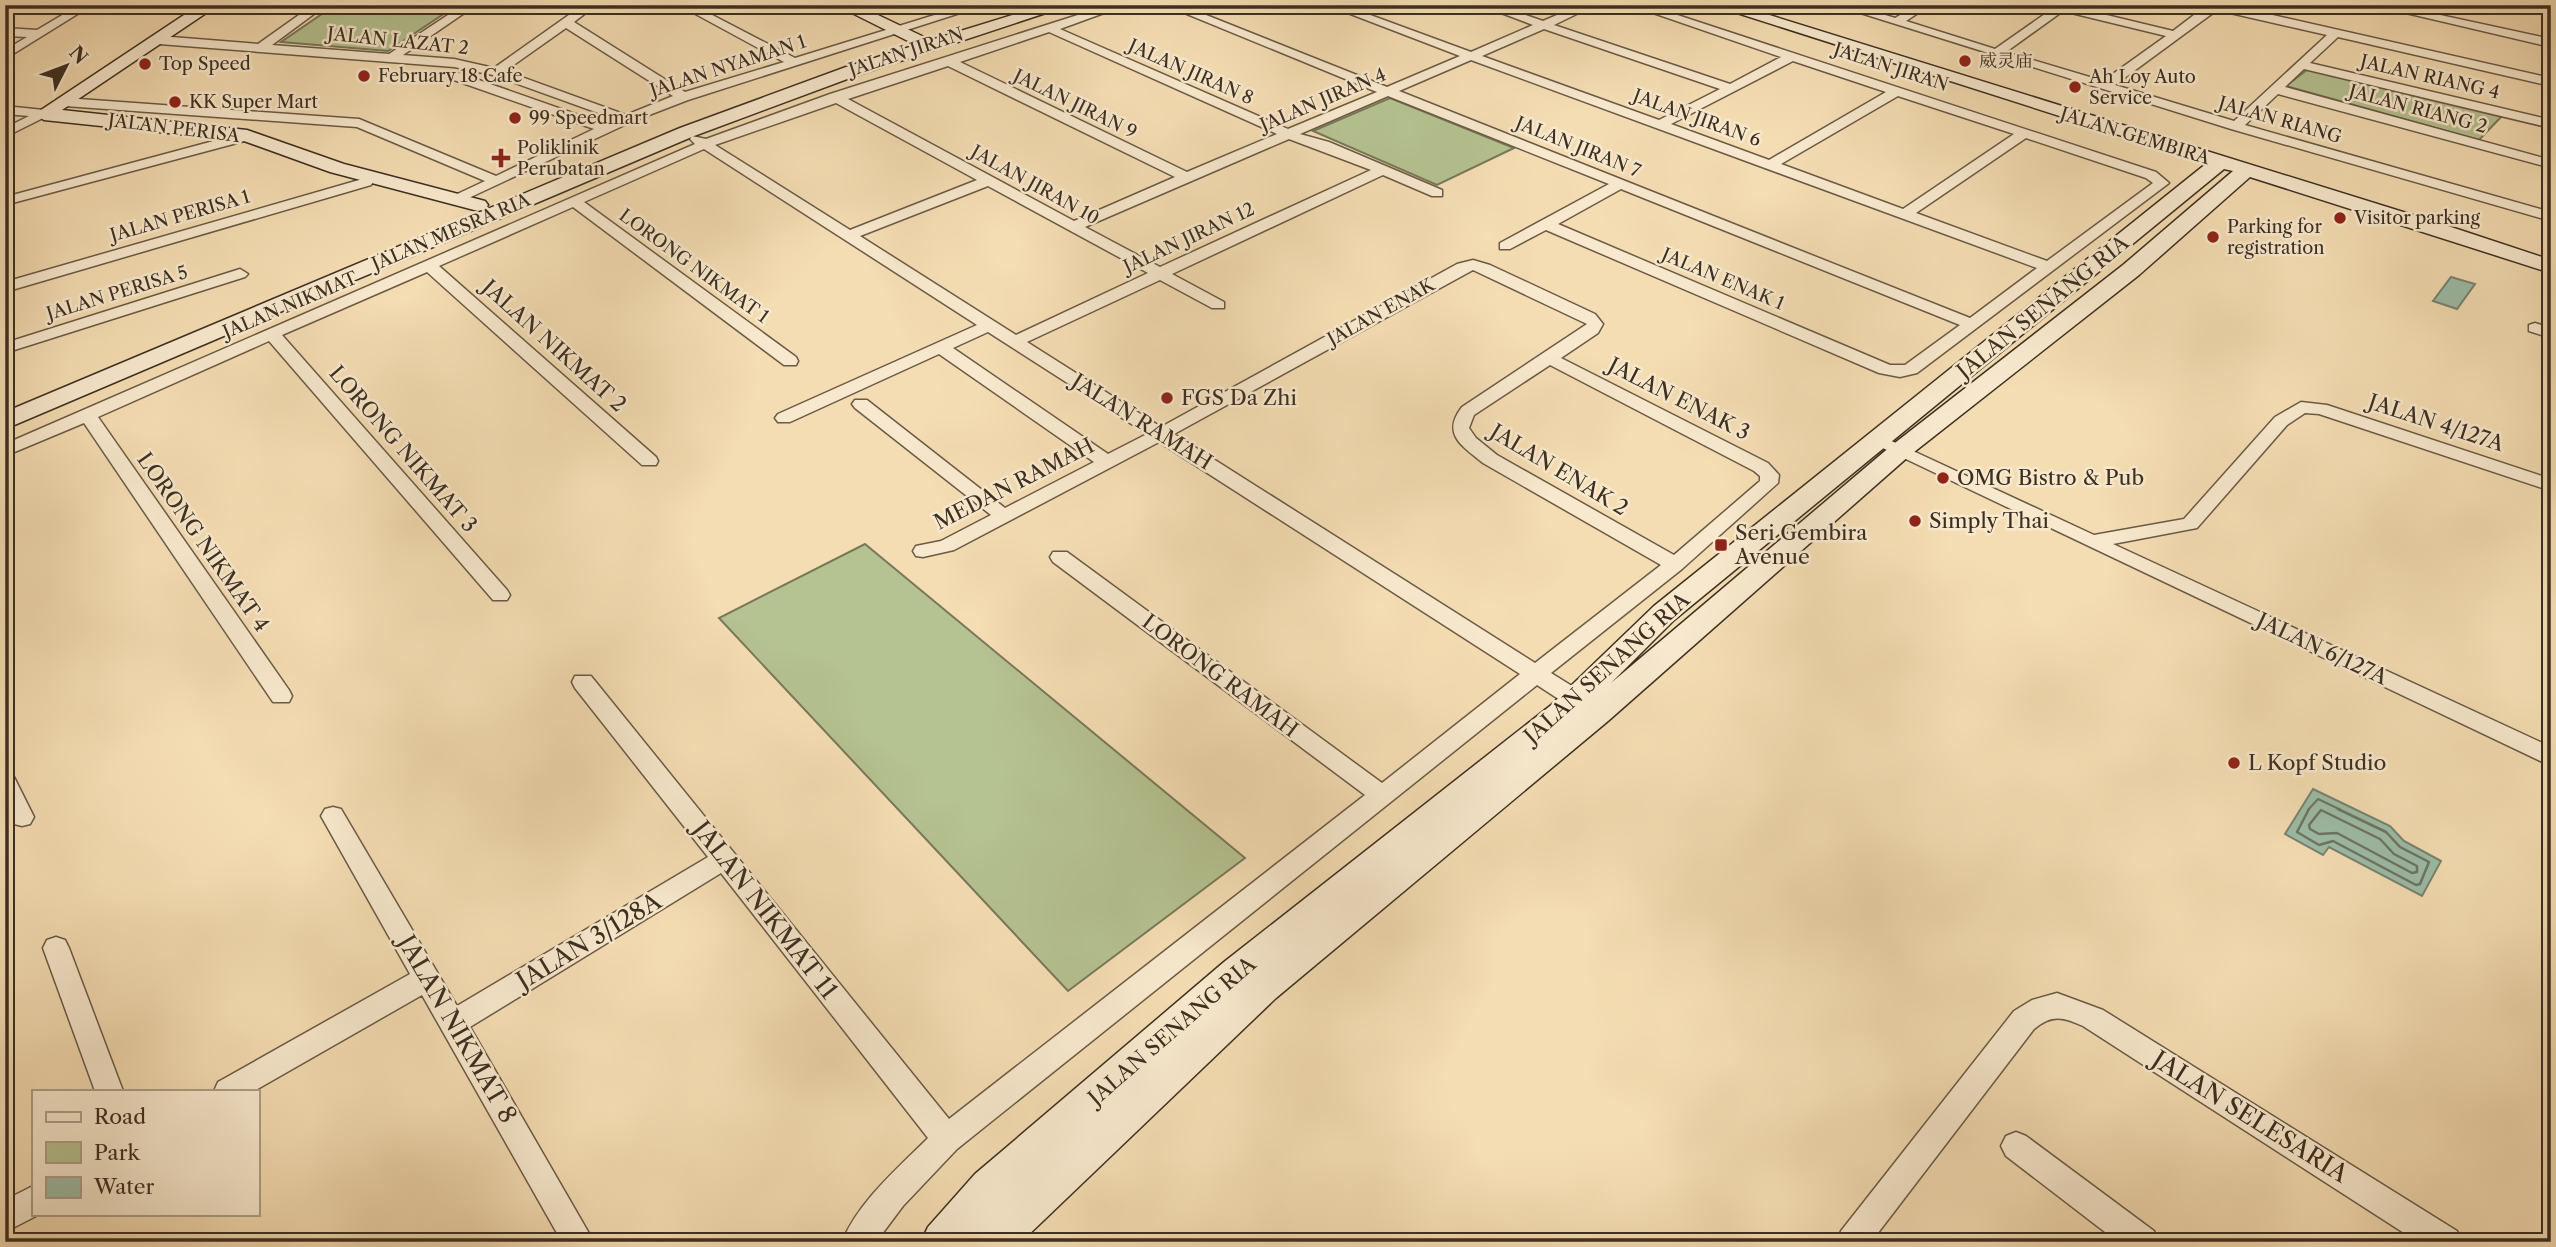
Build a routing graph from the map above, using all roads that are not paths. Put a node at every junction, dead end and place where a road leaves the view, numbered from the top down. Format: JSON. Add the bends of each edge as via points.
{"nodes":[{"id":1,"x":87,"y":5,"type":"edge"},
{"id":2,"x":210,"y":5,"type":"edge"},
{"id":3,"x":321,"y":5,"type":"edge"},
{"id":4,"x":471,"y":5,"type":"edge"},
{"id":5,"x":591,"y":5,"type":"edge"},
{"id":6,"x":684,"y":5,"type":"edge"},
{"id":7,"x":844,"y":5,"type":"edge"},
{"id":8,"x":979,"y":5,"type":"edge"},
{"id":9,"x":1034,"y":5,"type":"edge"},
{"id":10,"x":1062,"y":5,"type":"edge"},
{"id":11,"x":1121,"y":5,"type":"edge"},
{"id":12,"x":1170,"y":5,"type":"edge"},
{"id":13,"x":1332,"y":5,"type":"edge"},
{"id":14,"x":1485,"y":5,"type":"edge"},
{"id":15,"x":1590,"y":5,"type":"edge"},
{"id":16,"x":1635,"y":5,"type":"edge"},
{"id":17,"x":1720,"y":5,"type":"edge"},
{"id":18,"x":1744,"y":5,"type":"edge"},
{"id":19,"x":1840,"y":5,"type":"edge"},
{"id":20,"x":1925,"y":5,"type":"edge"},
{"id":21,"x":2377,"y":5,"type":"edge"},
{"id":22,"x":2449,"y":5,"type":"edge"},
{"id":23,"x":2213,"y":6,"type":"edge"},
{"id":24,"x":2055,"y":7,"type":"edge"},
{"id":25,"x":2440,"y":19,"type":"junction"},
{"id":26,"x":1897,"y":22,"type":"junction"},
{"id":27,"x":567,"y":23,"type":"junction"},
{"id":28,"x":1543,"y":25,"type":"junction"},
{"id":29,"x":1049,"y":28,"type":"junction"},
{"id":30,"x":5,"y":32,"type":"edge"},
{"id":31,"x":898,"y":32,"type":"junction"},
{"id":32,"x":2336,"y":33,"type":"junction"},
{"id":33,"x":39,"y":34,"type":"junction"},
{"id":34,"x":2175,"y":35,"type":"junction"},
{"id":35,"x":159,"y":40,"type":"junction"},
{"id":36,"x":918,"y":41,"type":"junction"},
{"id":37,"x":2551,"y":43,"type":"edge"},
{"id":38,"x":263,"y":46,"type":"junction"},
{"id":39,"x":140,"y":53,"type":"junction"},
{"id":40,"x":1997,"y":53,"type":"junction"},
{"id":41,"x":5,"y":55,"type":"edge"},
{"id":42,"x":1471,"y":56,"type":"junction"},
{"id":43,"x":393,"y":57,"type":"junction"},
{"id":44,"x":1791,"y":57,"type":"junction"},
{"id":45,"x":948,"y":61,"type":"junction"},
{"id":46,"x":795,"y":63,"type":"junction"},
{"id":47,"x":2302,"y":65,"type":"junction"},
{"id":48,"x":496,"y":72,"type":"junction"},
{"id":49,"x":2551,"y":82,"type":"edge"},
{"id":50,"x":2105,"y":86,"type":"junction"},
{"id":51,"x":1730,"y":88,"type":"junction"},
{"id":52,"x":2276,"y":89,"type":"junction"},
{"id":53,"x":1897,"y":91,"type":"junction"},
{"id":54,"x":1387,"y":92,"type":"junction"},
{"id":55,"x":683,"y":97,"type":"junction"},
{"id":56,"x":835,"y":97,"type":"junction"},
{"id":57,"x":65,"y":102,"type":"junction"},
{"id":58,"x":5,"y":110,"type":"edge"},
{"id":59,"x":696,"y":113,"type":"junction"},
{"id":60,"x":44,"y":114,"type":"junction"},
{"id":61,"x":626,"y":119,"type":"junction"},
{"id":62,"x":2551,"y":124,"type":"edge"},
{"id":63,"x":1659,"y":125,"type":"junction"},
{"id":64,"x":2236,"y":126,"type":"junction"},
{"id":65,"x":605,"y":129,"type":"junction"},
{"id":66,"x":687,"y":132,"type":"junction"},
{"id":67,"x":5,"y":133,"type":"edge"},
{"id":68,"x":2025,"y":133,"type":"junction"},
{"id":69,"x":1287,"y":134,"type":"junction"},
{"id":70,"x":247,"y":136,"type":"junction"},
{"id":71,"x":624,"y":142,"type":"junction"},
{"id":72,"x":705,"y":143,"type":"junction"},
{"id":73,"x":2551,"y":164,"type":"edge"},
{"id":74,"x":1770,"y":165,"type":"junction"},
{"id":75,"x":2236,"y":167,"type":"junction"},
{"id":76,"x":337,"y":168,"type":"junction"},
{"id":77,"x":1380,"y":171,"type":"junction"},
{"id":78,"x":1186,"y":177,"type":"junction"},
{"id":79,"x":498,"y":181,"type":"junction"},
{"id":80,"x":987,"y":181,"type":"junction"},
{"id":81,"x":366,"y":182,"type":"junction"},
{"id":82,"x":1620,"y":184,"type":"junction"},
{"id":83,"x":1437,"y":193,"type":"dead end"},
{"id":84,"x":5,"y":201,"type":"edge"},
{"id":85,"x":575,"y":202,"type":"junction"},
{"id":86,"x":516,"y":204,"type":"junction"},
{"id":87,"x":468,"y":208,"type":"junction"},
{"id":88,"x":1905,"y":214,"type":"junction"},
{"id":89,"x":2551,"y":217,"type":"edge"},
{"id":90,"x":1546,"y":224,"type":"junction"},
{"id":91,"x":1071,"y":227,"type":"junction"},
{"id":92,"x":445,"y":235,"type":"junction"},
{"id":93,"x":849,"y":235,"type":"junction"},
{"id":94,"x":1505,"y":246,"type":"dead end"},
{"id":95,"x":2551,"y":258,"type":"edge"},
{"id":96,"x":429,"y":265,"type":"junction"},
{"id":97,"x":2049,"y":267,"type":"junction"},
{"id":98,"x":2551,"y":267,"type":"edge"},
{"id":99,"x":240,"y":274,"type":"dead end"},
{"id":100,"x":1157,"y":274,"type":"junction"},
{"id":101,"x":5,"y":288,"type":"edge"},
{"id":102,"x":1218,"y":305,"type":"dead end"},
{"id":103,"x":1972,"y":324,"type":"junction"},
{"id":104,"x":991,"y":325,"type":"junction"},
{"id":105,"x":1590,"y":332,"type":"joint"},
{"id":106,"x":272,"y":334,"type":"junction"},
{"id":107,"x":1015,"y":341,"type":"junction"},
{"id":108,"x":5,"y":348,"type":"edge"},
{"id":109,"x":941,"y":348,"type":"junction"},
{"id":110,"x":1551,"y":359,"type":"junction"},
{"id":111,"x":790,"y":360,"type":"dead end"},
{"id":112,"x":861,"y":404,"type":"dead end"},
{"id":113,"x":5,"y":406,"type":"edge"},
{"id":114,"x":87,"y":414,"type":"junction"},
{"id":115,"x":784,"y":418,"type":"dead end"},
{"id":116,"x":5,"y":421,"type":"edge"},
{"id":117,"x":1161,"y":434,"type":"junction"},
{"id":118,"x":1889,"y":446,"type":"junction"},
{"id":119,"x":5,"y":451,"type":"edge"},
{"id":120,"x":649,"y":461,"type":"dead end"},
{"id":121,"x":1107,"y":462,"type":"junction"},
{"id":122,"x":2551,"y":485,"type":"edge"},
{"id":123,"x":1004,"y":516,"type":"junction"},
{"id":124,"x":2094,"y":541,"type":"junction"},
{"id":125,"x":923,"y":551,"type":"dead end"},
{"id":126,"x":1060,"y":557,"type":"dead end"},
{"id":127,"x":1675,"y":564,"type":"junction"},
{"id":128,"x":500,"y":595,"type":"dead end"},
{"id":129,"x":1535,"y":672,"type":"junction"},
{"id":130,"x":583,"y":682,"type":"dead end"},
{"id":131,"x":281,"y":696,"type":"dead end"},
{"id":132,"x":1587,"y":706,"type":"junction"},
{"id":133,"x":2551,"y":757,"type":"edge"},
{"id":134,"x":5,"y":781,"type":"edge"},
{"id":135,"x":1380,"y":794,"type":"junction"},
{"id":136,"x":334,"y":816,"type":"dead end"},
{"id":137,"x":22,"y":817,"type":"dead end"},
{"id":138,"x":724,"y":859,"type":"junction"},
{"id":139,"x":56,"y":948,"type":"dead end"},
{"id":140,"x":428,"y":978,"type":"junction"},
{"id":141,"x":453,"y":1023,"type":"junction"},
{"id":142,"x":109,"y":1090,"type":"edge"},
{"id":143,"x":230,"y":1090,"type":"edge"},
{"id":144,"x":947,"y":1139,"type":"junction"},
{"id":145,"x":2016,"y":1146,"type":"dead end"},
{"id":146,"x":32,"y":1202,"type":"edge"},
{"id":147,"x":5,"y":1217,"type":"edge"},
{"id":148,"x":977,"y":1237,"type":"edge"},
{"id":149,"x":579,"y":1242,"type":"edge"},
{"id":150,"x":857,"y":1242,"type":"edge"},
{"id":151,"x":1852,"y":1242,"type":"edge"},
{"id":152,"x":2143,"y":1242,"type":"edge"},
{"id":153,"x":2446,"y":1242,"type":"edge"}],
"edges":[{"from":1,"to":33,"type":"street"},
{"from":2,"to":35,"type":"main road"},
{"from":3,"to":38,"type":"street"},
{"from":4,"to":43,"type":"street"},
{"from":5,"to":27,"type":"street"},
{"from":6,"to":46,"type":"street"},
{"from":7,"to":31,"type":"main road"},
{"from":8,"to":31,"type":"street","name":"JALAN NYAMAN 1"},
{"from":9,"to":36,"type":"main road","name":"JALAN MESRA RIA"},
{"from":10,"to":66,"type":"main road","name":"JALAN MESRA RIA","via":[[852,71]]},
{"from":11,"to":29,"type":"street","name":"JALAN JIRAN"},
{"from":12,"to":54,"type":"street","name":"JALAN JIRAN 7"},
{"from":13,"to":42,"type":"street","name":"JALAN JIRAN 6"},
{"from":14,"to":28,"type":"street"},
{"from":15,"to":28,"type":"street","name":"JALAN JIRAN 4"},
{"from":16,"to":44,"type":"street","name":"JALAN JIRAN"},
{"from":17,"to":75,"type":"main road","name":"JALAN GEMBIRA"},
{"from":18,"to":75,"type":"main road","name":"JALAN GEMBIRA"},
{"from":19,"to":26,"type":"street","name":"JALAN RIANG"},
{"from":20,"to":26,"type":"street"},
{"from":21,"to":25,"type":"street"},
{"from":22,"to":25,"type":"street"},
{"from":23,"to":32,"type":"street"},
{"from":23,"to":34,"type":"street"},
{"from":24,"to":34,"type":"street"},
{"from":24,"to":40,"type":"street"},
{"from":25,"to":37,"type":"street"},
{"from":26,"to":40,"type":"street","name":"JALAN RIANG"},
{"from":27,"to":48,"type":"street"},
{"from":27,"to":55,"type":"street"},
{"from":28,"to":42,"type":"street","name":"JALAN JIRAN 4"},
{"from":28,"to":51,"type":"street"},
{"from":29,"to":45,"type":"street","name":"JALAN JIRAN"},
{"from":29,"to":69,"type":"street","name":"JALAN JIRAN 8"},
{"from":30,"to":33,"type":"street"},
{"from":31,"to":36,"type":"main road"},
{"from":31,"to":46,"type":"street","name":"JALAN NYAMAN 1"},
{"from":32,"to":47,"type":"street"},
{"from":32,"to":49,"type":"street"},
{"from":33,"to":41,"type":"street"},
{"from":34,"to":50,"type":"street"},
{"from":35,"to":38,"type":"street","name":"JALAN LAZAT 2"},
{"from":35,"to":39,"type":"main road"},
{"from":36,"to":59,"type":"main road","name":"JALAN MESRA RIA"},
{"from":38,"to":43,"type":"street","name":"JALAN LAZAT 2"},
{"from":39,"to":57,"type":"main road"},
{"from":39,"to":65,"type":"street","name":"JALAN LAZAT 2","via":[[453,75]]},
{"from":40,"to":50,"type":"street","name":"JALAN RIANG"},
{"from":42,"to":54,"type":"street","name":"JALAN JIRAN 4"},
{"from":42,"to":63,"type":"street","name":"JALAN JIRAN 6"},
{"from":43,"to":48,"type":"street","name":"JALAN LAZAT 2"},
{"from":44,"to":51,"type":"street"},
{"from":44,"to":53,"type":"street","name":"JALAN JIRAN"},
{"from":45,"to":56,"type":"street","name":"JALAN JIRAN"},
{"from":45,"to":78,"type":"street","name":"JALAN JIRAN 9"},
{"from":46,"to":55,"type":"street","name":"JALAN NYAMAN 1"},
{"from":47,"to":52,"type":"street"},
{"from":47,"to":62,"type":"street","name":"JALAN RIANG 4"},
{"from":48,"to":61,"type":"street","name":"JALAN LAZAT 2"},
{"from":50,"to":64,"type":"street","name":"JALAN RIANG"},
{"from":51,"to":63,"type":"street"},
{"from":52,"to":64,"type":"street"},
{"from":52,"to":73,"type":"street","name":"JALAN RIANG 2"},
{"from":53,"to":68,"type":"street","name":"JALAN JIRAN"},
{"from":53,"to":74,"type":"street"},
{"from":54,"to":69,"type":"street","name":"JALAN JIRAN 4"},
{"from":54,"to":82,"type":"street","name":"JALAN JIRAN 7"},
{"from":55,"to":61,"type":"street","name":"JALAN NYAMAN 1"},
{"from":56,"to":72,"type":"street","name":"JALAN JIRAN"},
{"from":56,"to":80,"type":"street","name":"JALAN JIRAN 10"},
{"from":57,"to":60,"type":"main road"},
{"from":57,"to":79,"type":"street","via":[[359,123]]},
{"from":58,"to":60,"type":"street","name":"JALAN PERISA"},
{"from":59,"to":66,"type":"main road","via":[[686,124]]},
{"from":59,"to":71,"type":"main road","name":"JALAN MESRA RIA"},
{"from":60,"to":67,"type":"street"},
{"from":60,"to":70,"type":"main road","name":"JALAN PERISA"},
{"from":61,"to":65,"type":"street","name":"JALAN NYAMAN 1"},
{"from":63,"to":74,"type":"street","name":"JALAN JIRAN 6"},
{"from":64,"to":89,"type":"street","name":"JALAN RIANG"},
{"from":65,"to":79,"type":"street","name":"JALAN NYAMAN 1"},
{"from":66,"to":71,"type":"main road"},
{"from":66,"to":72,"type":"street","name":"JALAN RAMAH"},
{"from":66,"to":86,"type":"main road","name":"JALAN MESRA RIA"},
{"from":68,"to":88,"type":"street"},
{"from":68,"to":97,"type":"street","name":"JALAN JIRAN","via":[[2156,177],[2161,183]]},
{"from":69,"to":77,"type":"street","name":"JALAN JIRAN 8"},
{"from":69,"to":78,"type":"street","name":"JALAN JIRAN 4"},
{"from":70,"to":76,"type":"main road","name":"JALAN PERISA"},
{"from":70,"to":84,"type":"street"},
{"from":71,"to":87,"type":"main road","name":"JALAN MESRA RIA"},
{"from":72,"to":85,"type":"street","name":"JALAN NIKMAT"},
{"from":72,"to":93,"type":"street","name":"JALAN RAMAH"},
{"from":74,"to":88,"type":"street","name":"JALAN JIRAN 6"},
{"from":75,"to":95,"type":"main road","name":"JALAN GEMBIRA"},
{"from":75,"to":98,"type":"main road"},
{"from":75,"to":118,"type":"main road","name":"JALAN SENANG RIA","via":[[2131,270]]},
{"from":76,"to":81,"type":"main road","name":"JALAN PERISA"},
{"from":76,"to":87,"type":"main road","name":"JALAN PERISA"},
{"from":77,"to":83,"type":"street","name":"JALAN JIRAN 8"},
{"from":77,"to":100,"type":"street","name":"JALAN JIRAN 12"},
{"from":78,"to":91,"type":"street","name":"JALAN JIRAN 4"},
{"from":79,"to":87,"type":"street","name":"JALAN NYAMAN 1"},
{"from":80,"to":91,"type":"street","name":"JALAN JIRAN 10"},
{"from":80,"to":93,"type":"street"},
{"from":81,"to":87,"type":"main road","name":"JALAN PERISA"},
{"from":81,"to":101,"type":"street","name":"JALAN PERISA 1"},
{"from":82,"to":90,"type":"street"},
{"from":82,"to":103,"type":"street","name":"JALAN JIRAN 7"},
{"from":85,"to":96,"type":"street","name":"JALAN NIKMAT"},
{"from":85,"to":111,"type":"street","name":"LORONG NIKMAT 1"},
{"from":86,"to":87,"type":"main road"},
{"from":86,"to":92,"type":"main road","name":"JALAN MESRA RIA"},
{"from":87,"to":92,"type":"main road"},
{"from":87,"to":113,"type":"main road","name":"JALAN MESRA RIA"},
{"from":88,"to":97,"type":"street","name":"JALAN JIRAN 6"},
{"from":90,"to":94,"type":"street"},
{"from":90,"to":103,"type":"street","name":"JALAN ENAK 1","via":[[1885,369],[1911,369]]},
{"from":91,"to":100,"type":"street","name":"JALAN JIRAN 10"},
{"from":92,"to":116,"type":"main road","name":"JALAN MESRA RIA"},
{"from":93,"to":104,"type":"street","name":"JALAN RAMAH"},
{"from":96,"to":106,"type":"street","name":"JALAN NIKMAT"},
{"from":96,"to":120,"type":"street","name":"JALAN NIKMAT 2"},
{"from":97,"to":103,"type":"street"},
{"from":99,"to":108,"type":"street","name":"JALAN PERISA 5"},
{"from":100,"to":102,"type":"street","name":"JALAN JIRAN 10"},
{"from":100,"to":107,"type":"street","name":"JALAN JIRAN 12"},
{"from":104,"to":107,"type":"street","name":"JALAN RAMAH"},
{"from":104,"to":109,"type":"street"},
{"from":105,"to":110,"type":"street","name":"JALAN ENAK 2"},
{"from":105,"to":117,"type":"street","name":"JALAN ENAK","via":[[1595,324],[1589,317],[1485,268],[1467,265]]},
{"from":106,"to":114,"type":"street","name":"JALAN NIKMAT"},
{"from":106,"to":128,"type":"street","name":"LORONG NIKMAT 3"},
{"from":107,"to":117,"type":"street","name":"JALAN RAMAH"},
{"from":109,"to":115,"type":"street"},
{"from":109,"to":121,"type":"street"},
{"from":110,"to":127,"type":"street","name":"JALAN ENAK 2","via":[[1468,411],[1461,420],[1463,434],[1490,460]]},
{"from":110,"to":127,"type":"street","name":"JALAN ENAK 3","via":[[1761,467],[1771,479]]},
{"from":112,"to":123,"type":"street"},
{"from":114,"to":119,"type":"street","name":"JALAN NIKMAT"},
{"from":114,"to":131,"type":"street","name":"LORONG NIKMAT 4"},
{"from":117,"to":121,"type":"street","name":"MEDAN RAMAH"},
{"from":117,"to":129,"type":"street","name":"JALAN RAMAH"},
{"from":118,"to":124,"type":"street","name":"JALAN 6/127A"},
{"from":118,"to":132,"type":"main road","name":"JALAN SENANG RIA"},
{"from":121,"to":123,"type":"street","name":"MEDAN RAMAH"},
{"from":122,"to":124,"type":"street","name":"JALAN 4/127A","via":[[2307,406],[2281,421],[2190,524]]},
{"from":123,"to":125,"type":"street","name":"MEDAN RAMAH","via":[[947,546]]},
{"from":124,"to":133,"type":"street","name":"JALAN 6/127A"},
{"from":126,"to":135,"type":"street","name":"LORONG RAMAH"},
{"from":127,"to":129,"type":"street"},
{"from":129,"to":132,"type":"street","name":"JALAN RAMAH"},
{"from":129,"to":135,"type":"street"},
{"from":130,"to":138,"type":"street","name":"JALAN NIKMAT 11"},
{"from":132,"to":148,"type":"main road","name":"JALAN SENANG RIA","via":[[1264,986],[1032,1199]]},
{"from":134,"to":137,"type":"street"},
{"from":135,"to":144,"type":"street"},
{"from":136,"to":140,"type":"street","name":"JALAN NIKMAT 8"},
{"from":138,"to":141,"type":"street","name":"JALAN 3/128A"},
{"from":138,"to":144,"type":"street","name":"JALAN NIKMAT 11"},
{"from":139,"to":142,"type":"street"},
{"from":140,"to":141,"type":"street","name":"JALAN NIKMAT 8"},
{"from":140,"to":143,"type":"street"},
{"from":141,"to":149,"type":"street","name":"JALAN NIKMAT 8"},
{"from":144,"to":150,"type":"street","via":[[892,1196]]},
{"from":145,"to":152,"type":"street"},
{"from":146,"to":147,"type":"street"},
{"from":151,"to":153,"type":"street","name":"JALAN SELESARIA","via":[[2024,1020],[2049,1004],[2068,1006],[2093,1018]]}]}
